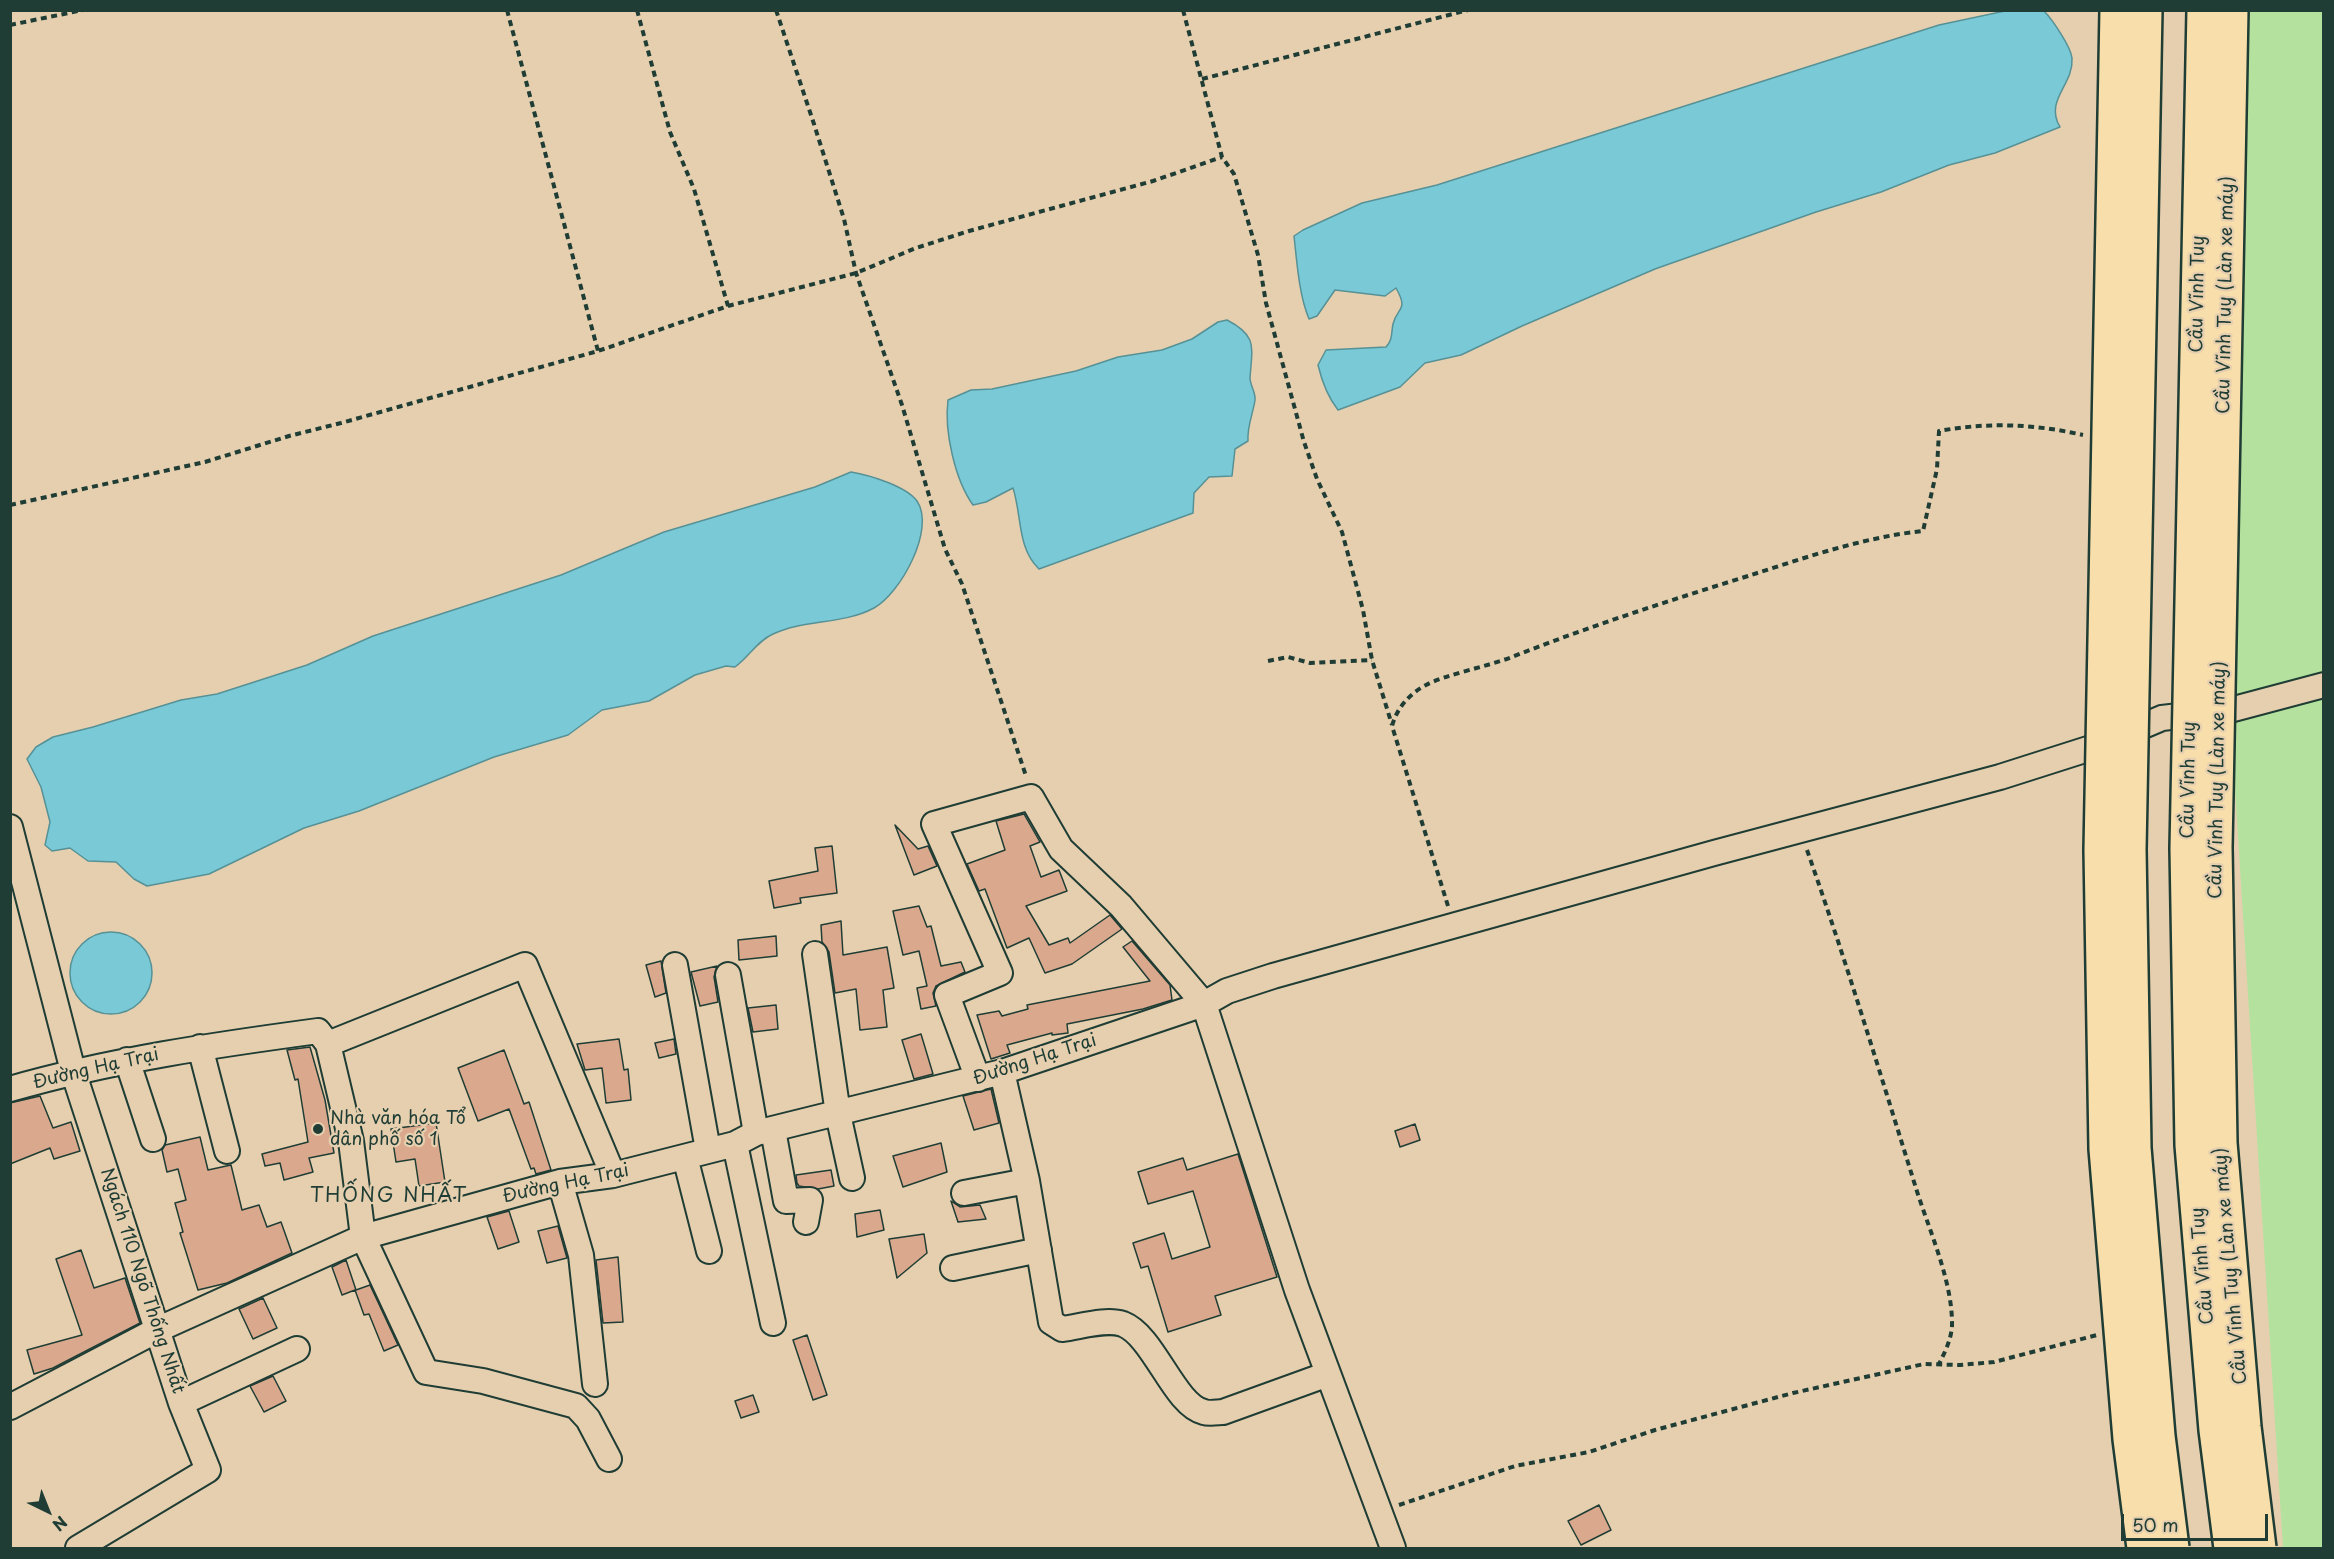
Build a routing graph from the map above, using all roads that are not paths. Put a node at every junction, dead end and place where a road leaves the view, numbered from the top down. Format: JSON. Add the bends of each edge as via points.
{"nodes":[{"id":1,"x":2109,"y":10,"type":"edge"},
{"id":2,"x":2117,"y":10,"type":"edge"},
{"id":3,"x":2145,"y":10,"type":"edge"},
{"id":4,"x":2204,"y":10,"type":"edge"},
{"id":5,"x":2232,"y":10,"type":"edge"},
{"id":6,"x":2324,"y":685,"type":"edge"},
{"id":7,"x":2091,"y":748,"type":"junction"},
{"id":8,"x":10,"y":826,"type":"edge"},
{"id":9,"x":815,"y":954,"type":"dead end"},
{"id":10,"x":675,"y":965,"type":"dead end"},
{"id":11,"x":728,"y":975,"type":"dead end"},
{"id":12,"x":1204,"y":1004,"type":"junction"},
{"id":13,"x":328,"y":1044,"type":"junction"},
{"id":14,"x":200,"y":1047,"type":"junction"},
{"id":15,"x":127,"y":1060,"type":"junction"},
{"id":16,"x":74,"y":1071,"type":"junction"},
{"id":17,"x":1002,"y":1072,"type":"junction"},
{"id":18,"x":978,"y":1079,"type":"junction"},
{"id":19,"x":10,"y":1089,"type":"edge"},
{"id":20,"x":838,"y":1114,"type":"junction"},
{"id":21,"x":765,"y":1131,"type":"junction"},
{"id":22,"x":153,"y":1139,"type":"dead end"},
{"id":23,"x":735,"y":1144,"type":"junction"},
{"id":24,"x":708,"y":1150,"type":"junction"},
{"id":25,"x":227,"y":1151,"type":"dead end"},
{"id":26,"x":685,"y":1157,"type":"junction"},
{"id":27,"x":613,"y":1175,"type":"junction"},
{"id":28,"x":852,"y":1178,"type":"dead end"},
{"id":29,"x":1027,"y":1181,"type":"junction"},
{"id":30,"x":560,"y":1182,"type":"junction"},
{"id":31,"x":964,"y":1193,"type":"dead end"},
{"id":32,"x":806,"y":1222,"type":"dead end"},
{"id":33,"x":363,"y":1237,"type":"junction"},
{"id":34,"x":1039,"y":1250,"type":"junction"},
{"id":35,"x":709,"y":1251,"type":"dead end"},
{"id":36,"x":953,"y":1268,"type":"dead end"},
{"id":37,"x":773,"y":1323,"type":"dead end"},
{"id":38,"x":159,"y":1329,"type":"junction"},
{"id":39,"x":297,"y":1349,"type":"dead end"},
{"id":40,"x":1328,"y":1374,"type":"junction"},
{"id":41,"x":595,"y":1384,"type":"dead end"},
{"id":42,"x":181,"y":1403,"type":"junction"},
{"id":43,"x":10,"y":1407,"type":"edge"},
{"id":44,"x":609,"y":1459,"type":"dead end"},
{"id":45,"x":78,"y":1548,"type":"edge"},
{"id":46,"x":1393,"y":1548,"type":"edge"},
{"id":47,"x":2131,"y":1548,"type":"edge"},
{"id":48,"x":2144,"y":1548,"type":"edge"},
{"id":49,"x":2172,"y":1548,"type":"edge"},
{"id":50,"x":2231,"y":1548,"type":"edge"},
{"id":51,"x":2259,"y":1548,"type":"edge"}],
"edges":[{"from":1,"to":7,"type":"street","via":[[2098,439],[2092,499]]},
{"from":2,"to":48,"type":"highway","bridge":true,"via":[[2101,850],[2106,1149],[2130,1439]]},
{"from":3,"to":49,"type":"highway","bridge":true,"via":[[2129,885],[2134,1148],[2158,1436]]},
{"from":4,"to":50,"type":"highway","name":"Cầu Vĩnh Tuy","bridge":true,"via":[[2187,848],[2192,1121],[2216,1430]]},
{"from":5,"to":51,"type":"highway","name":"Cầu Vĩnh Tuy (Làn xe máy)","bridge":true,"via":[[2216,847],[2220,1143],[2244,1427]]},
{"from":6,"to":7,"type":"street","name":"Đường Hạ Trại","via":[[2230,710],[2162,717]]},
{"from":7,"to":12,"type":"street","name":"Đường Hạ Trại","via":[[2000,777],[1273,975],[1227,991]]},
{"from":7,"to":47,"type":"street","via":[[2090,1107],[2106,1332]]},
{"from":8,"to":16,"type":"street","name":"Ngách 110 Ngõ Thống Nhất"},
{"from":9,"to":20,"type":"street"},
{"from":10,"to":24,"type":"street"},
{"from":11,"to":21,"type":"street"},
{"from":12,"to":17,"type":"street","name":"Đường Hạ Trại"},
{"from":12,"to":18,"type":"street","via":[[1121,906],[1061,849],[1031,797],[934,824],[1000,973],[947,995]]},
{"from":12,"to":40,"type":"street"},
{"from":13,"to":14,"type":"street","name":"Đường Hạ Trại","via":[[318,1031]]},
{"from":13,"to":27,"type":"street","via":[[525,965]]},
{"from":13,"to":33,"type":"street","via":[[351,1141]]},
{"from":14,"to":15,"type":"street","name":"Đường Hạ Trại"},
{"from":14,"to":25,"type":"street"},
{"from":15,"to":16,"type":"street","name":"Đường Hạ Trại"},
{"from":15,"to":22,"type":"street"},
{"from":16,"to":19,"type":"street","name":"Đường Hạ Trại"},
{"from":16,"to":38,"type":"street","name":"Ngách 110 Ngõ Thống Nhất"},
{"from":17,"to":18,"type":"street","name":"Đường Hạ Trại"},
{"from":17,"to":29,"type":"street"},
{"from":18,"to":20,"type":"street","name":"Đường Hạ Trại"},
{"from":20,"to":21,"type":"street","name":"Đường Hạ Trại"},
{"from":20,"to":28,"type":"street"},
{"from":21,"to":23,"type":"street","name":"Đường Hạ Trại"},
{"from":21,"to":32,"type":"street","via":[[786,1201],[810,1200]]},
{"from":23,"to":24,"type":"street","name":"Đường Hạ Trại"},
{"from":23,"to":37,"type":"street"},
{"from":24,"to":26,"type":"street","name":"Đường Hạ Trại"},
{"from":26,"to":27,"type":"street","name":"Đường Hạ Trại"},
{"from":26,"to":35,"type":"street"},
{"from":27,"to":30,"type":"street","name":"Đường Hạ Trại"},
{"from":29,"to":31,"type":"street"},
{"from":29,"to":34,"type":"street"},
{"from":30,"to":33,"type":"street","name":"Đường Hạ Trại"},
{"from":30,"to":41,"type":"street","via":[[581,1255]]},
{"from":33,"to":38,"type":"street","name":"Đường Hạ Trại"},
{"from":33,"to":44,"type":"street","via":[[426,1372],[483,1381],[576,1406],[588,1419]]},
{"from":34,"to":36,"type":"street"},
{"from":34,"to":40,"type":"street","via":[[1051,1322],[1062,1329],[1121,1323],[1142,1340],[1191,1405],[1205,1412],[1223,1412]]},
{"from":38,"to":42,"type":"street","name":"Ngách 110 Ngõ Thống Nhất"},
{"from":38,"to":43,"type":"street","name":"Đường Hạ Trại"},
{"from":39,"to":42,"type":"street","name":"Ngách 110 Ngõ Thống Nhất"},
{"from":40,"to":46,"type":"street"},
{"from":42,"to":45,"type":"street","via":[[208,1470]]}]}
